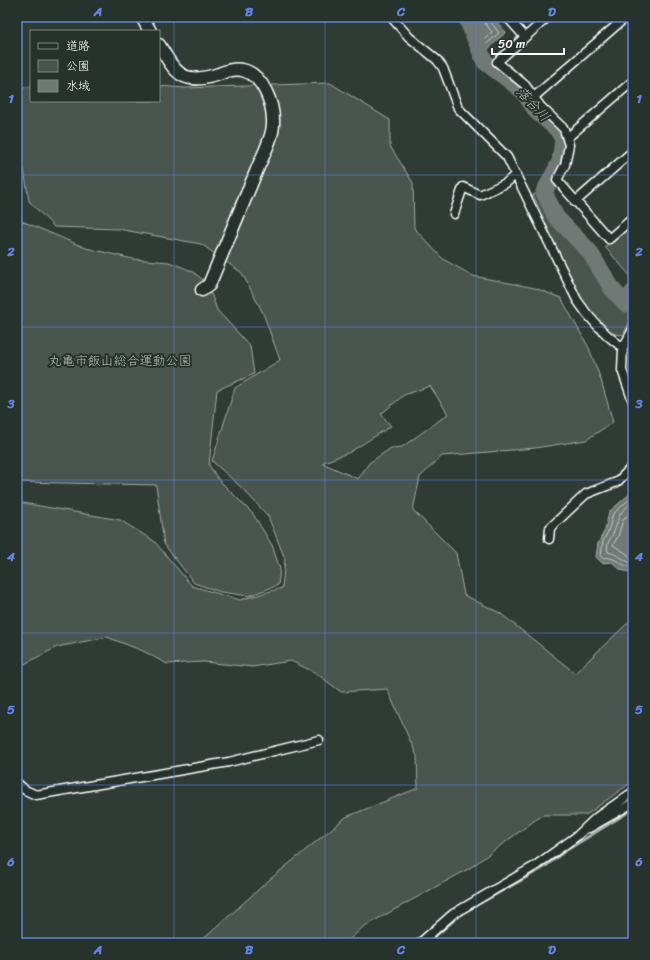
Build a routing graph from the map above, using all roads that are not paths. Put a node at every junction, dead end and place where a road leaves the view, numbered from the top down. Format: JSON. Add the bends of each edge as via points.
{"nodes":[{"id":1,"x":142,"y":17,"type":"edge"},
{"id":2,"x":391,"y":17,"type":"edge"},
{"id":3,"x":508,"y":17,"type":"edge"},
{"id":4,"x":548,"y":17,"type":"edge"},
{"id":5,"x":626,"y":17,"type":"edge"},
{"id":6,"x":149,"y":30,"type":"edge"},
{"id":7,"x":525,"y":37,"type":"junction"},
{"id":8,"x":160,"y":47,"type":"edge"},
{"id":9,"x":633,"y":81,"type":"edge"},
{"id":10,"x":534,"y":98,"type":"junction"},
{"id":11,"x":567,"y":138,"type":"junction"},
{"id":12,"x":633,"y":151,"type":"edge"},
{"id":13,"x":516,"y":174,"type":"junction"},
{"id":14,"x":575,"y":202,"type":"junction"},
{"id":15,"x":454,"y":214,"type":"dead end"},
{"id":16,"x":633,"y":218,"type":"edge"},
{"id":17,"x":202,"y":290,"type":"dead end"},
{"id":18,"x":633,"y":329,"type":"edge"},
{"id":19,"x":623,"y":348,"type":"junction"},
{"id":20,"x":633,"y":402,"type":"edge"},
{"id":21,"x":633,"y":466,"type":"edge"},
{"id":22,"x":549,"y":539,"type":"dead end"},
{"id":23,"x":319,"y":740,"type":"dead end"},
{"id":24,"x":17,"y":783,"type":"edge"},
{"id":25,"x":633,"y":792,"type":"edge"},
{"id":26,"x":633,"y":804,"type":"edge"},
{"id":27,"x":584,"y":830,"type":"junction"},
{"id":28,"x":420,"y":943,"type":"edge"}],
"edges":[{"from":1,"to":6,"type":"street"},
{"from":2,"to":13,"type":"street","via":[[409,37],[437,60],[443,68],[458,108],[502,151]]},
{"from":3,"to":7,"type":"street"},
{"from":4,"to":7,"type":"street"},
{"from":5,"to":10,"type":"street"},
{"from":7,"to":10,"type":"street","via":[[497,62],[525,85]]},
{"from":8,"to":17,"type":"street","via":[[174,70],[186,77],[198,80],[230,69],[243,70],[256,76],[272,107],[273,125],[265,149],[209,285]]},
{"from":9,"to":11,"type":"street"},
{"from":10,"to":11,"type":"street","via":[[564,129]]},
{"from":11,"to":14,"type":"street","via":[[570,145],[565,165],[557,180]]},
{"from":12,"to":14,"type":"street"},
{"from":13,"to":15,"type":"street","via":[[506,183],[480,195],[463,187]]},
{"from":13,"to":19,"type":"street","via":[[577,300],[597,327]]},
{"from":14,"to":16,"type":"street","via":[[609,239]]},
{"from":18,"to":19,"type":"street"},
{"from":19,"to":20,"type":"street","via":[[622,370]]},
{"from":21,"to":22,"type":"street","via":[[617,482],[586,494],[550,528]]},
{"from":23,"to":24,"type":"street","via":[[229,762],[36,795],[24,790]]},
{"from":25,"to":27,"type":"street","via":[[597,817]]},
{"from":26,"to":27,"type":"street"},
{"from":27,"to":28,"type":"street","via":[[535,866],[453,914]]}]}
